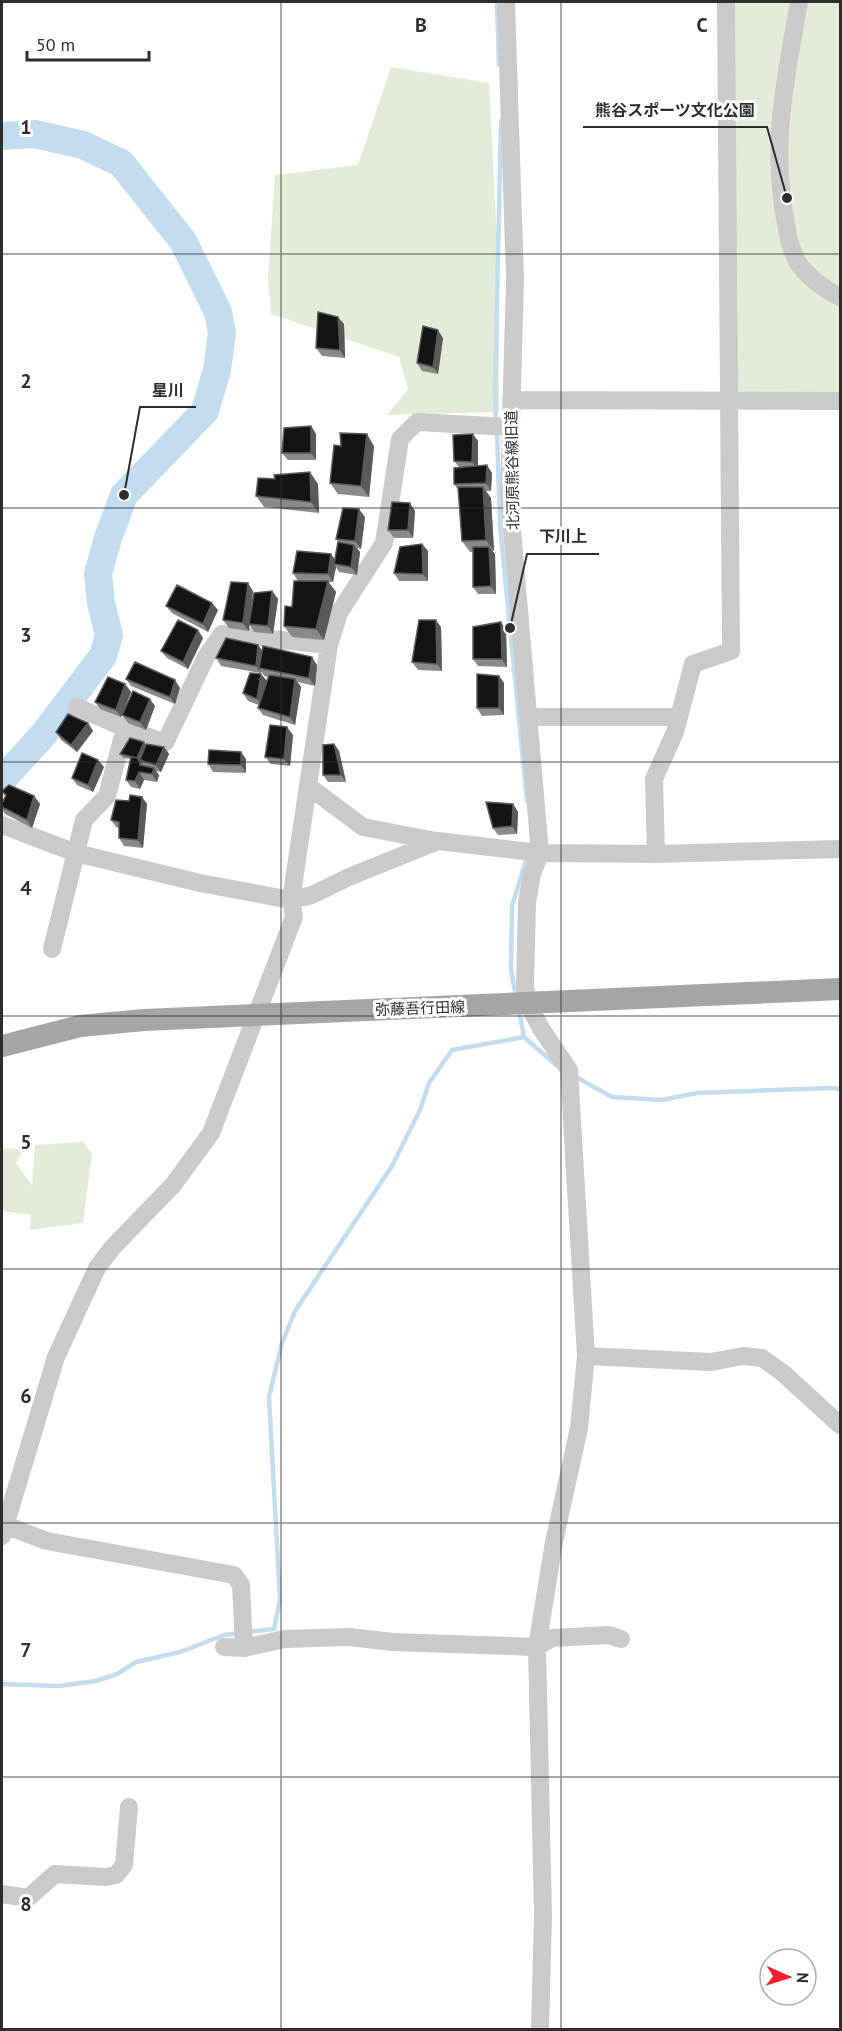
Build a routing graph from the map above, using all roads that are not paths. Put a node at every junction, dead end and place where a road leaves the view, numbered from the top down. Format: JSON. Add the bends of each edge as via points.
{"nodes":[{"id":1,"x":506,"y":2,"type":"edge"},
{"id":2,"x":726,"y":2,"type":"edge"},
{"id":3,"x":799,"y":2,"type":"edge"},
{"id":4,"x":840,"y":297,"type":"edge"},
{"id":5,"x":728,"y":399,"type":"junction"},
{"id":6,"x":511,"y":400,"type":"junction"},
{"id":7,"x":840,"y":400,"type":"edge"},
{"id":8,"x":511,"y":426,"type":"junction"},
{"id":9,"x":329,"y":645,"type":"junction"},
{"id":10,"x":77,"y":707,"type":"dead end"},
{"id":11,"x":528,"y":717,"type":"junction"},
{"id":12,"x":679,"y":717,"type":"junction"},
{"id":13,"x":126,"y":728,"type":"junction"},
{"id":14,"x":308,"y":786,"type":"junction"},
{"id":15,"x":2,"y":825,"type":"edge"},
{"id":16,"x":438,"y":841,"type":"junction"},
{"id":17,"x":840,"y":849,"type":"edge"},
{"id":18,"x":76,"y":853,"type":"junction"},
{"id":19,"x":540,"y":853,"type":"junction"},
{"id":20,"x":656,"y":854,"type":"junction"},
{"id":21,"x":291,"y":900,"type":"junction"},
{"id":22,"x":52,"y":949,"type":"dead end"},
{"id":23,"x":840,"y":989,"type":"edge"},
{"id":24,"x":528,"y":1004,"type":"junction"},
{"id":25,"x":256,"y":1015,"type":"junction"},
{"id":26,"x":2,"y":1046,"type":"edge"},
{"id":27,"x":586,"y":1356,"type":"junction"},
{"id":28,"x":840,"y":1425,"type":"edge"},
{"id":29,"x":3,"y":1530,"type":"edge"},
{"id":30,"x":621,"y":1639,"type":"dead end"},
{"id":31,"x":224,"y":1647,"type":"dead end"},
{"id":32,"x":537,"y":1647,"type":"junction"},
{"id":33,"x":244,"y":1648,"type":"junction"},
{"id":34,"x":129,"y":1807,"type":"dead end"},
{"id":35,"x":2,"y":1894,"type":"edge"},
{"id":36,"x":540,"y":2030,"type":"edge"}],
"edges":[{"from":1,"to":6,"type":"street","name":"北河原熊谷線旧道","via":[[515,279]]},
{"from":2,"to":5,"type":"street"},
{"from":3,"to":4,"type":"street","via":[[779,124],[784,215],[798,263]]},
{"from":5,"to":6,"type":"street"},
{"from":5,"to":7,"type":"street"},
{"from":5,"to":12,"type":"street","via":[[731,651],[693,664]]},
{"from":6,"to":8,"type":"street","name":"北河原熊谷線旧道"},
{"from":8,"to":9,"type":"street","via":[[417,423],[400,440],[384,543],[339,613]]},
{"from":8,"to":11,"type":"street","name":"北河原熊谷線旧道","via":[[509,495]]},
{"from":9,"to":13,"type":"street","via":[[222,634],[206,657],[165,743]]},
{"from":9,"to":14,"type":"street"},
{"from":10,"to":13,"type":"street"},
{"from":11,"to":12,"type":"street"},
{"from":11,"to":19,"type":"street","name":"北河原熊谷線旧道"},
{"from":12,"to":20,"type":"street","via":[[654,779]]},
{"from":13,"to":18,"type":"street","via":[[107,796],[84,820]]},
{"from":14,"to":16,"type":"street","via":[[363,827]]},
{"from":14,"to":21,"type":"street"},
{"from":15,"to":18,"type":"street"},
{"from":16,"to":19,"type":"street"},
{"from":16,"to":21,"type":"street","via":[[312,895]]},
{"from":17,"to":20,"type":"street"},
{"from":18,"to":21,"type":"street"},
{"from":18,"to":22,"type":"street"},
{"from":19,"to":20,"type":"street"},
{"from":19,"to":24,"type":"street","via":[[527,902]]},
{"from":21,"to":25,"type":"street","via":[[294,917]]},
{"from":23,"to":24,"type":"main road","name":"弥藤吾行田線"},
{"from":24,"to":25,"type":"main road","name":"弥藤吾行田線"},
{"from":24,"to":27,"type":"street","via":[[569,1070]]},
{"from":25,"to":26,"type":"main road","name":"弥藤吾行田線","via":[[80,1026]]},
{"from":25,"to":29,"type":"street","via":[[211,1133],[173,1185],[97,1268],[56,1357]]},
{"from":27,"to":28,"type":"street","via":[[711,1362],[743,1356],[762,1358]]},
{"from":27,"to":32,"type":"street","via":[[579,1428],[554,1542]]},
{"from":29,"to":33,"type":"street","via":[[234,1575],[240,1585]]},
{"from":30,"to":32,"type":"street","via":[[609,1635],[552,1638]]},
{"from":31,"to":33,"type":"street"},
{"from":32,"to":33,"type":"street","via":[[349,1637],[284,1639]]},
{"from":32,"to":36,"type":"street","via":[[543,1915]]},
{"from":34,"to":35,"type":"street","via":[[124,1865],[116,1875],[56,1874],[28,1898]]}]}
